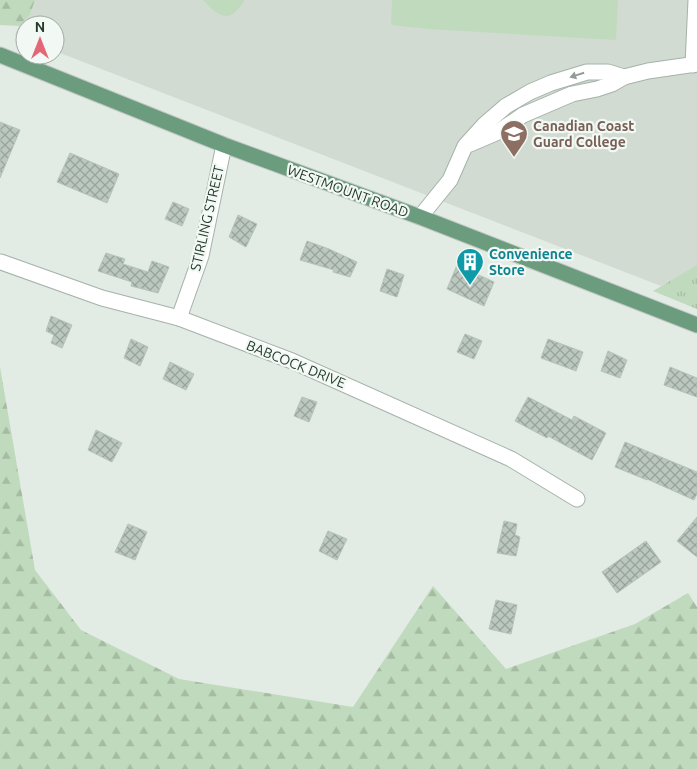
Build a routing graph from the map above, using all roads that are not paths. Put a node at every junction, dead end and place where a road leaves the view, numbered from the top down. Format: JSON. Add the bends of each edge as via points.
{"nodes":[{"id":1,"x":696,"y":0,"type":"edge"},
{"id":2,"x":0,"y":55,"type":"edge"},
{"id":3,"x":695,"y":65,"type":"edge"},
{"id":4,"x":224,"y":145,"type":"junction"},
{"id":5,"x":420,"y":217,"type":"junction"},
{"id":6,"x":1,"y":262,"type":"edge"},
{"id":7,"x":179,"y":318,"type":"junction"},
{"id":8,"x":697,"y":326,"type":"edge"},
{"id":9,"x":577,"y":499,"type":"dead end"}],
"edges":[{"from":1,"to":3,"type":"street"},
{"from":2,"to":4,"type":"main road","name":"WESTMOUNT ROAD"},
{"from":3,"to":5,"type":"street","via":[[648,71],[572,94],[523,115],[498,132],[465,146],[450,180]]},
{"from":4,"to":5,"type":"main road","name":"WESTMOUNT ROAD"},
{"from":4,"to":7,"type":"street","name":"STIRLING STREET","via":[[201,256]]},
{"from":5,"to":8,"type":"main road","name":"WESTMOUNT ROAD"},
{"from":6,"to":7,"type":"street","name":"BABCOCK DRIVE","via":[[102,298]]},
{"from":7,"to":9,"type":"street","name":"BABCOCK DRIVE","via":[[292,361],[442,427],[511,459]]}]}
